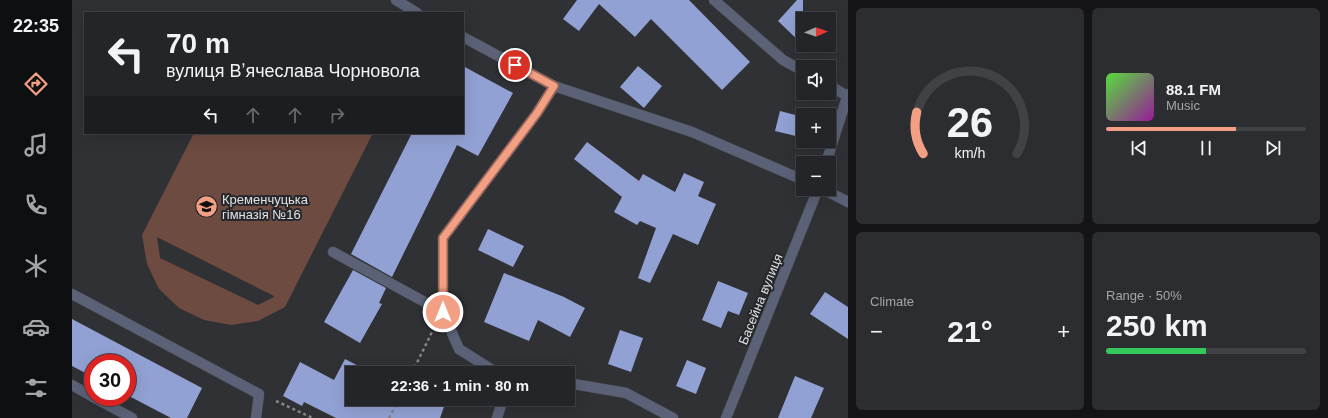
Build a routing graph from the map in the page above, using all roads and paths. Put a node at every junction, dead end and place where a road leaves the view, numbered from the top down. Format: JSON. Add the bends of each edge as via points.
{"nodes":[{"id":1,"x":396,"y":0,"type":"edge"},
{"id":2,"x":714,"y":0,"type":"edge"},
{"id":3,"x":415,"y":12,"type":"edge"},
{"id":4,"x":464,"y":38,"type":"edge"},
{"id":5,"x":796,"y":67,"type":"edge"},
{"id":6,"x":554,"y":86,"type":"junction"},
{"id":7,"x":836,"y":89,"type":"edge"},
{"id":8,"x":848,"y":95,"type":"edge"},
{"id":9,"x":828,"y":156,"type":"edge"},
{"id":10,"x":796,"y":177,"type":"edge"},
{"id":11,"x":815,"y":196,"type":"edge"},
{"id":12,"x":836,"y":196,"type":"edge"},
{"id":13,"x":848,"y":202,"type":"edge"},
{"id":14,"x":333,"y":252,"type":"dead end"},
{"id":15,"x":72,"y":294,"type":"edge"},
{"id":16,"x":443,"y":312,"type":"junction"},
{"id":17,"x":416,"y":366,"type":"edge"},
{"id":18,"x":486,"y":366,"type":"edge"},
{"id":19,"x":575,"y":384,"type":"edge"},
{"id":20,"x":72,"y":386,"type":"edge"},
{"id":21,"x":84,"y":392,"type":"edge"},
{"id":22,"x":259,"y":394,"type":"junction"},
{"id":23,"x":110,"y":406,"type":"edge"},
{"id":24,"x":396,"y":406,"type":"edge"},
{"id":25,"x":501,"y":406,"type":"edge"},
{"id":26,"x":132,"y":418,"type":"edge"},
{"id":27,"x":256,"y":418,"type":"edge"},
{"id":28,"x":313,"y":418,"type":"edge"},
{"id":29,"x":390,"y":418,"type":"edge"},
{"id":30,"x":497,"y":418,"type":"edge"},
{"id":31,"x":673,"y":418,"type":"edge"},
{"id":32,"x":726,"y":418,"type":"edge"}],
"edges":[{"from":1,"to":3,"type":"street"},
{"from":2,"to":5,"type":"street","via":[[783,60]]},
{"from":4,"to":6,"type":"street"},
{"from":6,"to":10,"type":"street","via":[[692,132]]},
{"from":6,"to":16,"type":"street","via":[[537,113],[443,238]]},
{"from":7,"to":8,"type":"street"},
{"from":8,"to":9,"type":"street"},
{"from":11,"to":32,"type":"street","name":"Басейна вулиця"},
{"from":12,"to":13,"type":"street"},
{"from":14,"to":16,"type":"street"},
{"from":15,"to":22,"type":"street"},
{"from":16,"to":17,"type":"path"},
{"from":16,"to":18,"type":"street","via":[[459,349]]},
{"from":19,"to":31,"type":"street","via":[[626,392]]},
{"from":20,"to":21,"type":"street"},
{"from":22,"to":27,"type":"street"},
{"from":22,"to":28,"type":"path"},
{"from":23,"to":26,"type":"street"},
{"from":24,"to":29,"type":"path"},
{"from":25,"to":30,"type":"street"}]}
